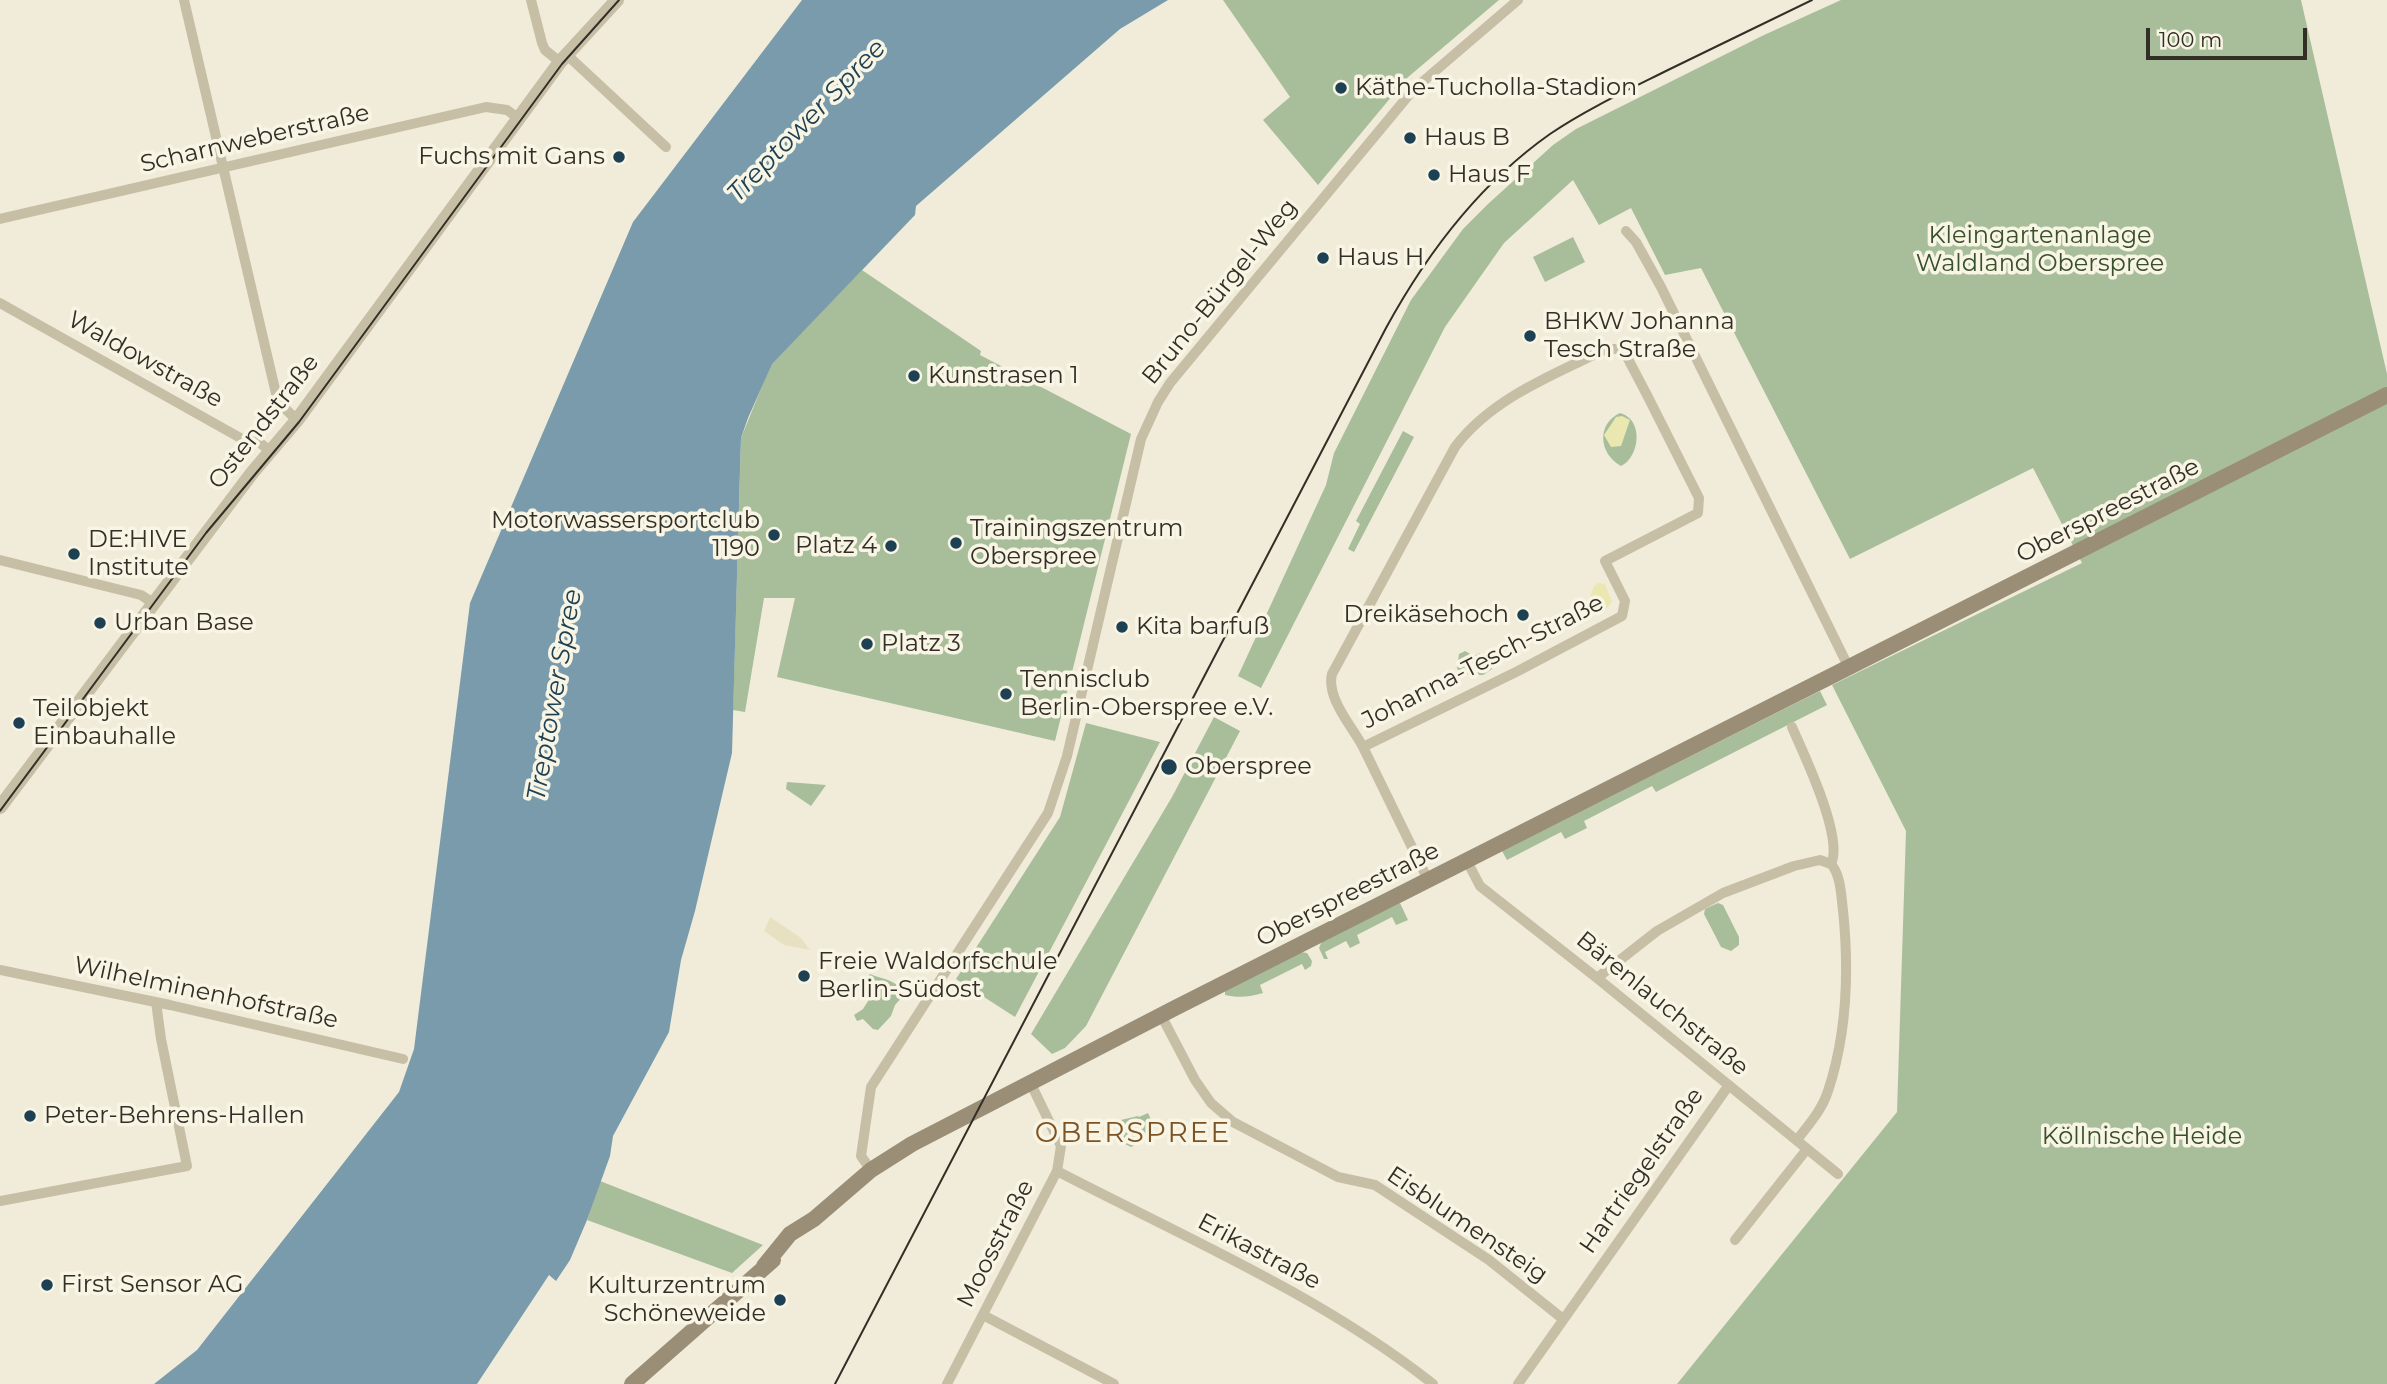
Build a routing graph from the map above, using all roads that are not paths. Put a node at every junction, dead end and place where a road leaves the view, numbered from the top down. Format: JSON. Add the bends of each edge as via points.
{"nodes":[{"id":1,"x":184,"y":0,"type":"edge"},
{"id":2,"x":531,"y":0,"type":"edge"},
{"id":3,"x":617,"y":0,"type":"edge"},
{"id":4,"x":1518,"y":0,"type":"edge"},
{"id":5,"x":563,"y":58,"type":"junction"},
{"id":6,"x":518,"y":118,"type":"junction"},
{"id":7,"x":666,"y":146,"type":"dead end"},
{"id":8,"x":223,"y":168,"type":"junction"},
{"id":9,"x":0,"y":219,"type":"edge"},
{"id":10,"x":1626,"y":231,"type":"dead end"},
{"id":11,"x":0,"y":303,"type":"edge"},
{"id":12,"x":2387,"y":395,"type":"edge"},
{"id":13,"x":297,"y":420,"type":"junction"},
{"id":14,"x":270,"y":452,"type":"junction"},
{"id":15,"x":0,"y":560,"type":"edge"},
{"id":16,"x":153,"y":603,"type":"junction"},
{"id":17,"x":1849,"y":668,"type":"junction"},
{"id":18,"x":1793,"y":727,"type":"dead end"},
{"id":19,"x":1363,"y":747,"type":"junction"},
{"id":20,"x":0,"y":807,"type":"edge"},
{"id":21,"x":1467,"y":861,"type":"junction"},
{"id":22,"x":1831,"y":864,"type":"junction"},
{"id":23,"x":1428,"y":880,"type":"junction"},
{"id":24,"x":0,"y":970,"type":"edge"},
{"id":25,"x":1597,"y":978,"type":"junction"},
{"id":26,"x":156,"y":1002,"type":"junction"},
{"id":27,"x":1161,"y":1015,"type":"junction"},
{"id":28,"x":403,"y":1059,"type":"dead end"},
{"id":29,"x":1030,"y":1082,"type":"junction"},
{"id":30,"x":1729,"y":1085,"type":"junction"},
{"id":31,"x":1797,"y":1140,"type":"junction"},
{"id":32,"x":1807,"y":1149,"type":"junction"},
{"id":33,"x":871,"y":1170,"type":"junction"},
{"id":34,"x":1057,"y":1171,"type":"junction"},
{"id":35,"x":1838,"y":1174,"type":"dead end"},
{"id":36,"x":0,"y":1201,"type":"edge"},
{"id":37,"x":1735,"y":1240,"type":"dead end"},
{"id":38,"x":983,"y":1315,"type":"junction"},
{"id":39,"x":1563,"y":1319,"type":"junction"},
{"id":40,"x":632,"y":1384,"type":"edge"},
{"id":41,"x":947,"y":1384,"type":"edge"},
{"id":42,"x":1114,"y":1384,"type":"edge"},
{"id":43,"x":1433,"y":1384,"type":"edge"},
{"id":44,"x":1518,"y":1384,"type":"edge"}],
"edges":[{"from":1,"to":8,"type":"street"},
{"from":2,"to":5,"type":"street","via":[[541,43],[545,50]]},
{"from":3,"to":5,"type":"street","name":"Ostendstraße"},
{"from":4,"to":33,"type":"street","name":"Bruno-Bürgel-Weg","via":[[1413,90],[1158,402],[1141,439],[1067,756],[1048,813],[871,1087],[861,1156]]},
{"from":5,"to":6,"type":"street","name":"Ostendstraße"},
{"from":5,"to":7,"type":"street"},
{"from":6,"to":8,"type":"street","name":"Scharnweberstraße","via":[[507,110],[486,107]]},
{"from":6,"to":13,"type":"street","name":"Ostendstraße"},
{"from":8,"to":9,"type":"street","name":"Scharnweberstraße"},
{"from":8,"to":13,"type":"street","via":[[278,402]]},
{"from":10,"to":17,"type":"street","via":[[1661,287]]},
{"from":11,"to":14,"type":"street","name":"Waldowstraße"},
{"from":12,"to":17,"type":"main road","name":"Oberspreestraße"},
{"from":13,"to":14,"type":"street","name":"Ostendstraße"},
{"from":14,"to":16,"type":"street","name":"Ostendstraße"},
{"from":15,"to":16,"type":"street","via":[[141,595]]},
{"from":16,"to":20,"type":"street","name":"Ostendstraße"},
{"from":17,"to":21,"type":"main road","name":"Oberspreestraße"},
{"from":18,"to":22,"type":"street","via":[[1828,815],[1835,850]]},
{"from":19,"to":19,"type":"street","name":"Johanna-Tesch-Straße","via":[[1332,693],[1332,674],[1455,447],[1486,414],[1517,394],[1606,349],[1618,349],[1647,395],[1699,498],[1698,513],[1605,561],[1625,601],[1622,617]]},
{"from":19,"to":23,"type":"street","name":"Johanna-Tesch-Straße"},
{"from":21,"to":23,"type":"main road","name":"Oberspreestraße"},
{"from":21,"to":25,"type":"street","name":"Bärenlauchstraße","via":[[1480,886]]},
{"from":22,"to":25,"type":"street","via":[[1820,860],[1794,866],[1723,892],[1657,931]]},
{"from":22,"to":31,"type":"street","via":[[1836,869],[1845,934],[1843,1017],[1828,1092]]},
{"from":23,"to":27,"type":"main road","name":"Oberspreestraße"},
{"from":24,"to":26,"type":"street","name":"Wilhelminenhofstraße"},
{"from":25,"to":30,"type":"street","name":"Bärenlauchstraße"},
{"from":26,"to":28,"type":"street","name":"Wilhelminenhofstraße"},
{"from":26,"to":36,"type":"street","via":[[187,1166]]},
{"from":27,"to":29,"type":"main road","name":"Oberspreestraße"},
{"from":27,"to":39,"type":"street","name":"Eisblumensteig","via":[[1195,1080],[1233,1122],[1338,1177],[1375,1185],[1489,1260]]},
{"from":29,"to":33,"type":"main road","name":"Oberspreestraße"},
{"from":29,"to":34,"type":"street","name":"Moosstraße","via":[[1061,1146]]},
{"from":30,"to":31,"type":"street","name":"Bärenlauchstraße"},
{"from":30,"to":39,"type":"street","name":"Hartriegelstraße"},
{"from":31,"to":32,"type":"street","name":"Bärenlauchstraße"},
{"from":32,"to":35,"type":"street","name":"Bärenlauchstraße"},
{"from":32,"to":37,"type":"street"},
{"from":33,"to":40,"type":"main road","name":"Oberspreestraße","via":[[814,1219],[797,1242]]},
{"from":34,"to":38,"type":"street","name":"Moosstraße"},
{"from":34,"to":43,"type":"street","name":"Erikastraße","via":[[1289,1290],[1402,1359]]},
{"from":38,"to":41,"type":"street","name":"Moosstraße"},
{"from":38,"to":42,"type":"street"},
{"from":39,"to":44,"type":"street","name":"Hartriegelstraße"}]}
